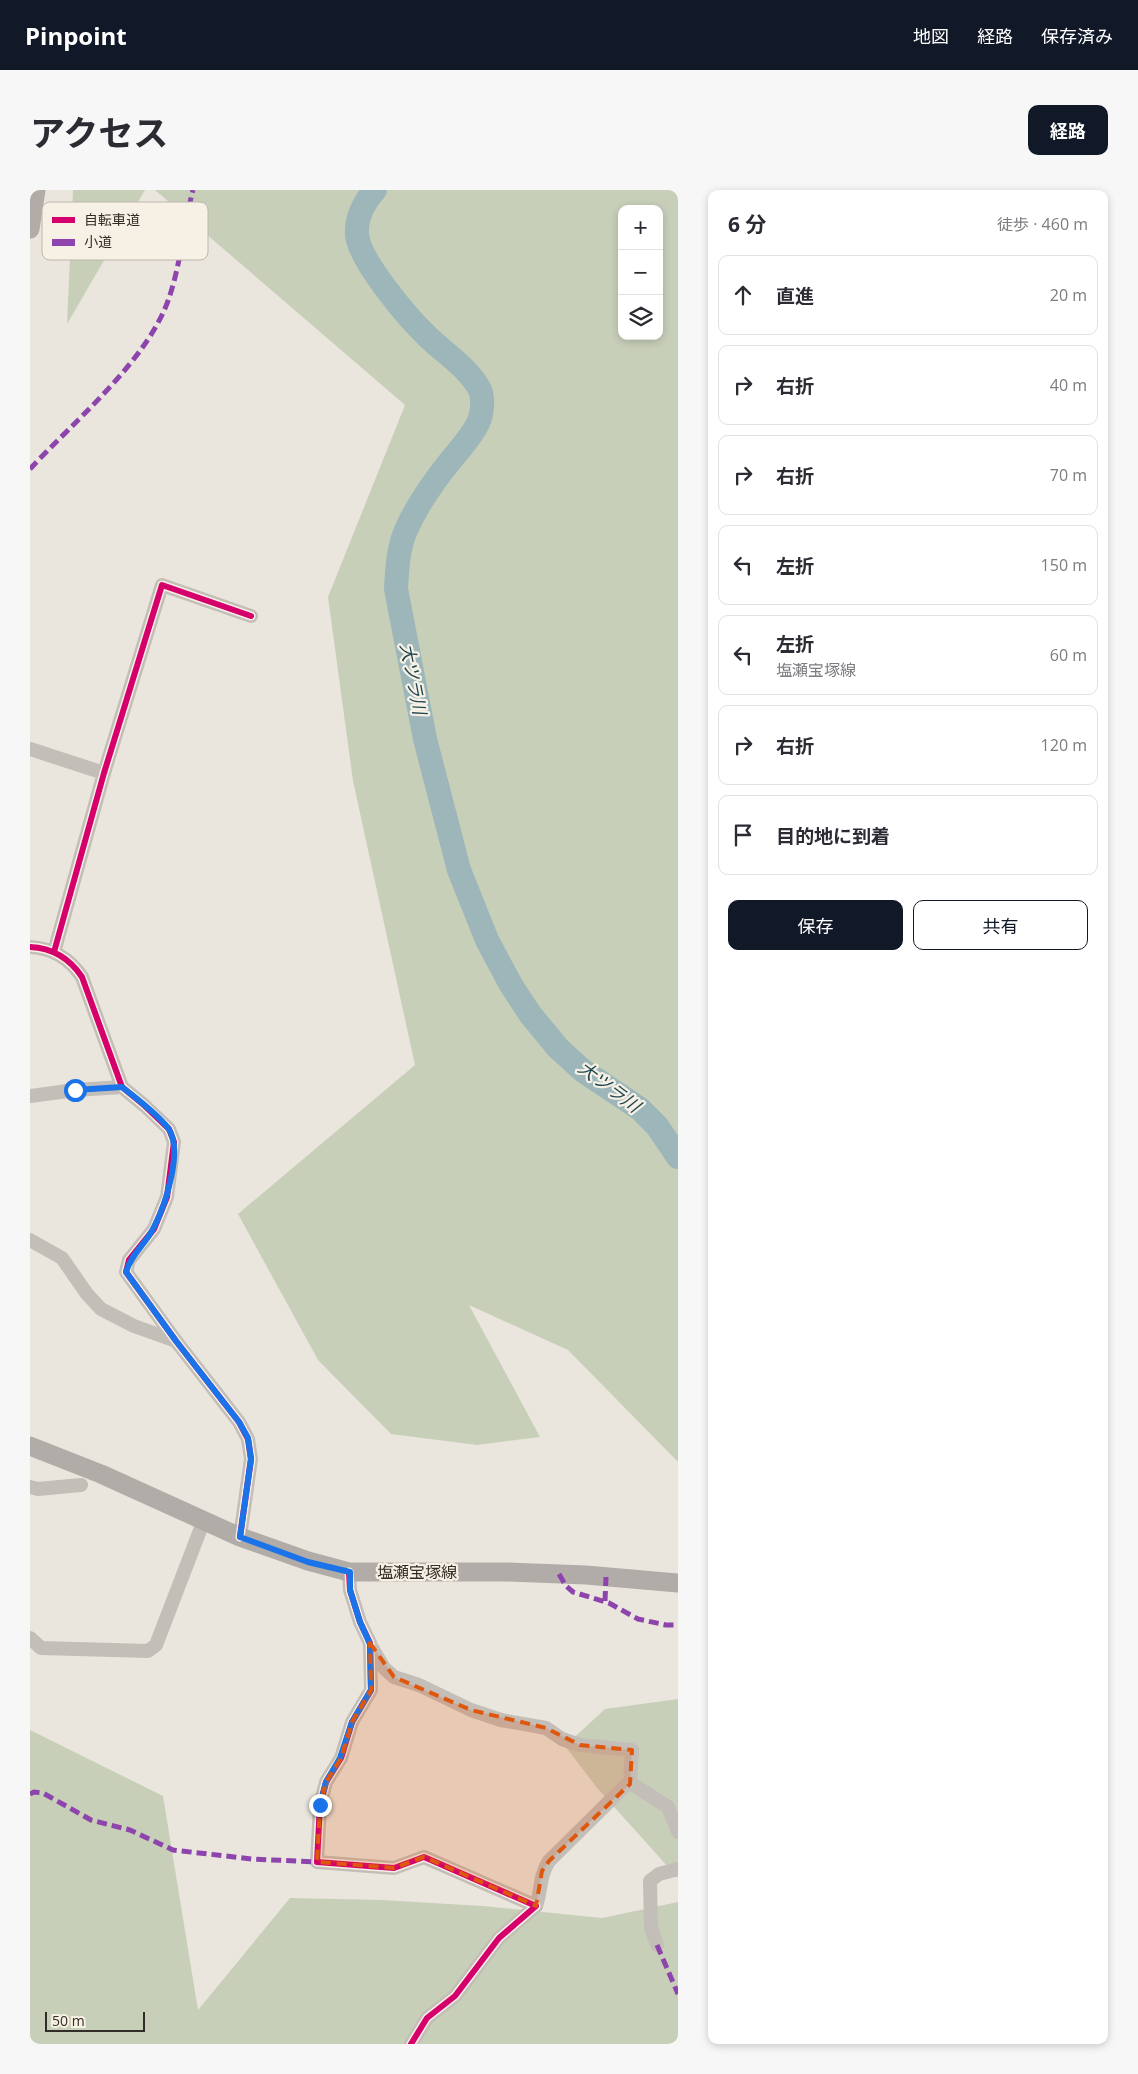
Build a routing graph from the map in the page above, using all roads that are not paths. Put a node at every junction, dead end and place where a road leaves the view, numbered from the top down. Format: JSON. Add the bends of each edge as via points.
{"nodes":[{"id":1,"x":36,"y":190,"type":"edge"},
{"id":2,"x":30,"y":229,"type":"edge"},
{"id":3,"x":251,"y":616,"type":"dead end"},
{"id":4,"x":30,"y":749,"type":"edge"},
{"id":5,"x":104,"y":773,"type":"junction"},
{"id":6,"x":30,"y":947,"type":"edge"},
{"id":7,"x":54,"y":952,"type":"junction"},
{"id":8,"x":122,"y":1087,"type":"junction"},
{"id":9,"x":30,"y":1096,"type":"edge"},
{"id":10,"x":30,"y":1240,"type":"edge"},
{"id":11,"x":176,"y":1341,"type":"junction"},
{"id":12,"x":30,"y":1446,"type":"edge"},
{"id":13,"x":81,"y":1485,"type":"dead end"},
{"id":14,"x":30,"y":1487,"type":"edge"},
{"id":15,"x":204,"y":1520,"type":"junction"},
{"id":16,"x":240,"y":1537,"type":"junction"},
{"id":17,"x":350,"y":1572,"type":"junction"},
{"id":18,"x":678,"y":1583,"type":"edge"},
{"id":19,"x":30,"y":1638,"type":"edge"},
{"id":20,"x":370,"y":1644,"type":"junction"},
{"id":21,"x":630,"y":1784,"type":"junction"},
{"id":22,"x":678,"y":1832,"type":"edge"},
{"id":23,"x":678,"y":1869,"type":"edge"},
{"id":24,"x":536,"y":1906,"type":"junction"},
{"id":25,"x":657,"y":1945,"type":"dead end"},
{"id":26,"x":411,"y":2044,"type":"edge"}],
"edges":[{"from":1,"to":2,"type":"main road"},
{"from":3,"to":5,"type":"street","via":[[162,585]]},
{"from":4,"to":5,"type":"street"},
{"from":5,"to":7,"type":"street"},
{"from":6,"to":7,"type":"street"},
{"from":7,"to":8,"type":"street","via":[[74,965],[82,977]]},
{"from":8,"to":9,"type":"street"},
{"from":8,"to":11,"type":"street","via":[[168,1129],[174,1142],[167,1197],[154,1228],[130,1260],[126,1272]]},
{"from":10,"to":11,"type":"street","via":[[62,1258],[101,1309],[134,1326]]},
{"from":11,"to":16,"type":"street","via":[[248,1438],[251,1459]]},
{"from":12,"to":15,"type":"main road","name":"塩瀬宝塚線"},
{"from":13,"to":14,"type":"street"},
{"from":15,"to":16,"type":"main road","name":"塩瀬宝塚線"},
{"from":15,"to":19,"type":"street","via":[[156,1645],[148,1651],[41,1648]]},
{"from":16,"to":17,"type":"main road","name":"塩瀬宝塚線","via":[[308,1562]]},
{"from":17,"to":18,"type":"main road","name":"塩瀬宝塚線","via":[[506,1572]]},
{"from":17,"to":20,"type":"street","via":[[350,1590]]},
{"from":20,"to":21,"type":"street","via":[[384,1668],[394,1677],[471,1710],[501,1720],[546,1728],[562,1739],[580,1745],[632,1750]]},
{"from":20,"to":24,"type":"street","via":[[371,1690],[352,1722],[340,1758],[326,1782],[320,1805],[317,1862],[394,1868],[424,1857]]},
{"from":21,"to":22,"type":"street","via":[[668,1807]]},
{"from":21,"to":24,"type":"street","via":[[549,1861],[542,1871]]},
{"from":23,"to":25,"type":"street","via":[[659,1874],[650,1881],[651,1927]]},
{"from":24,"to":26,"type":"street","via":[[498,1938],[455,1996],[427,2018]]}]}
